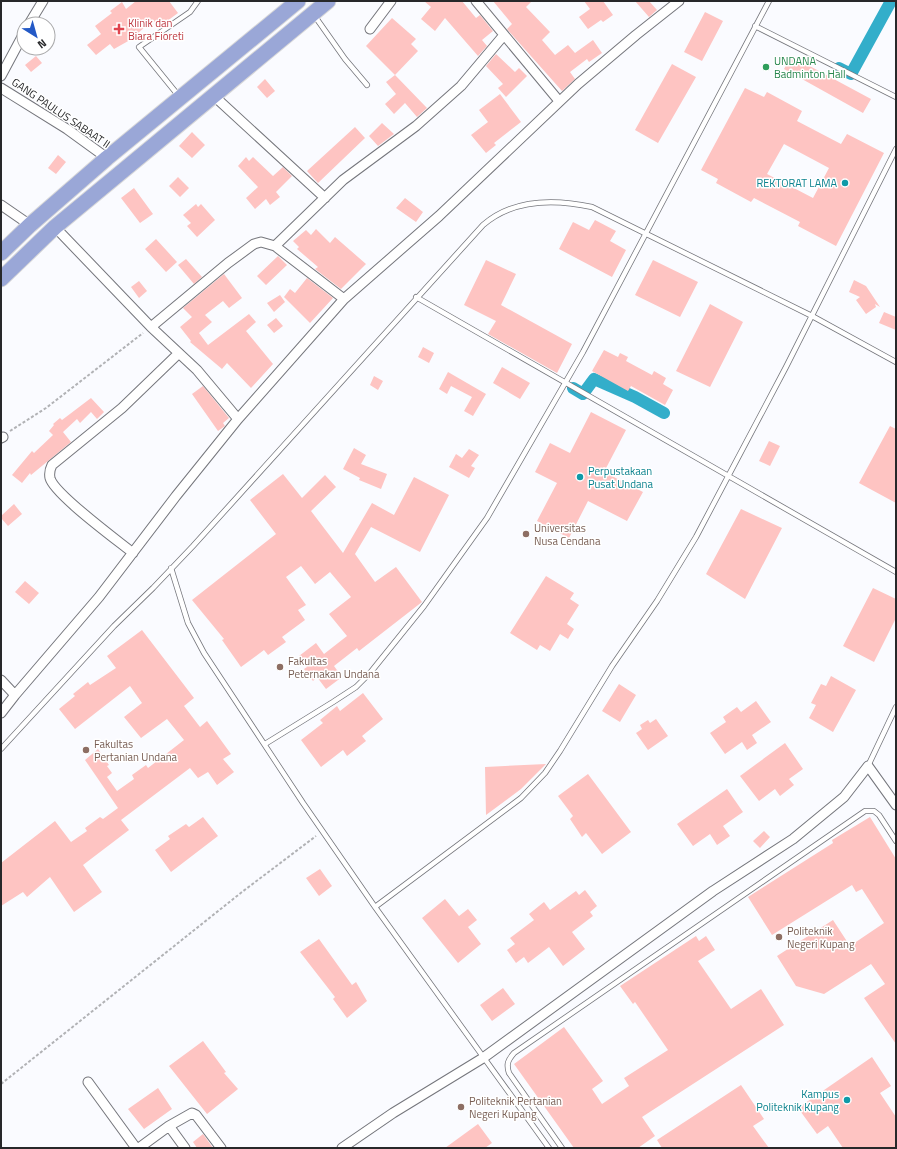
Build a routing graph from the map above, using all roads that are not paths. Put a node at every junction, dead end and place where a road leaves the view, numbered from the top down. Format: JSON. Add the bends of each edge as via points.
{"nodes":[{"id":1,"x":43,"y":1,"type":"edge"},
{"id":2,"x":198,"y":1,"type":"edge"},
{"id":3,"x":298,"y":1,"type":"edge"},
{"id":4,"x":328,"y":1,"type":"edge"},
{"id":5,"x":391,"y":1,"type":"edge"},
{"id":6,"x":476,"y":1,"type":"edge"},
{"id":7,"x":680,"y":1,"type":"edge"},
{"id":8,"x":769,"y":1,"type":"edge"},
{"id":9,"x":313,"y":14,"type":"junction"},
{"id":10,"x":35,"y":16,"type":"edge"},
{"id":11,"x":755,"y":26,"type":"junction"},
{"id":12,"x":370,"y":29,"type":"dead end"},
{"id":13,"x":504,"y":35,"type":"junction"},
{"id":14,"x":16,"y":48,"type":"edge"},
{"id":15,"x":1,"y":76,"type":"edge"},
{"id":16,"x":367,"y":85,"type":"dead end"},
{"id":17,"x":1,"y":88,"type":"edge"},
{"id":18,"x":214,"y":96,"type":"junction"},
{"id":19,"x":896,"y":97,"type":"edge"},
{"id":20,"x":181,"y":98,"type":"junction"},
{"id":21,"x":559,"y":101,"type":"junction"},
{"id":22,"x":160,"y":115,"type":"junction"},
{"id":23,"x":173,"y":130,"type":"junction"},
{"id":24,"x":896,"y":149,"type":"edge"},
{"id":25,"x":107,"y":158,"type":"junction"},
{"id":26,"x":325,"y":198,"type":"junction"},
{"id":27,"x":1,"y":205,"type":"edge"},
{"id":28,"x":30,"y":225,"type":"junction"},
{"id":29,"x":55,"y":227,"type":"junction"},
{"id":30,"x":646,"y":234,"type":"junction"},
{"id":31,"x":275,"y":246,"type":"junction"},
{"id":32,"x":1,"y":253,"type":"edge"},
{"id":33,"x":1,"y":279,"type":"edge"},
{"id":34,"x":416,"y":297,"type":"junction"},
{"id":35,"x":344,"y":299,"type":"junction"},
{"id":36,"x":812,"y":316,"type":"junction"},
{"id":37,"x":150,"y":327,"type":"junction"},
{"id":38,"x":179,"y":353,"type":"junction"},
{"id":39,"x":896,"y":362,"type":"edge"},
{"id":40,"x":564,"y":383,"type":"junction"},
{"id":41,"x":238,"y":419,"type":"junction"},
{"id":42,"x":728,"y":475,"type":"junction"},
{"id":43,"x":133,"y":553,"type":"junction"},
{"id":44,"x":171,"y":568,"type":"junction"},
{"id":45,"x":896,"y":572,"type":"edge"},
{"id":46,"x":1,"y":680,"type":"edge"},
{"id":47,"x":15,"y":695,"type":"junction"},
{"id":48,"x":896,"y":708,"type":"edge"},
{"id":49,"x":1,"y":713,"type":"edge"},
{"id":50,"x":265,"y":744,"type":"junction"},
{"id":51,"x":1,"y":749,"type":"edge"},
{"id":52,"x":868,"y":766,"type":"junction"},
{"id":53,"x":896,"y":805,"type":"edge"},
{"id":54,"x":896,"y":841,"type":"edge"},
{"id":55,"x":375,"y":907,"type":"junction"},
{"id":56,"x":483,"y":1058,"type":"junction"},
{"id":57,"x":88,"y":1082,"type":"dead end"},
{"id":58,"x":169,"y":1126,"type":"junction"},
{"id":59,"x":138,"y":1148,"type":"edge"},
{"id":60,"x":185,"y":1148,"type":"edge"},
{"id":61,"x":221,"y":1148,"type":"edge"},
{"id":62,"x":342,"y":1148,"type":"edge"},
{"id":63,"x":550,"y":1148,"type":"edge"},
{"id":64,"x":562,"y":1148,"type":"edge"}],
"edges":[{"from":1,"to":10,"type":"street"},
{"from":2,"to":20,"type":"lane","via":[[190,12],[139,47]]},
{"from":3,"to":20,"type":"highway"},
{"from":4,"to":9,"type":"highway"},
{"from":5,"to":12,"type":"street"},
{"from":6,"to":13,"type":"street"},
{"from":7,"to":21,"type":"street"},
{"from":8,"to":11,"type":"lane"},
{"from":9,"to":16,"type":"lane"},
{"from":9,"to":18,"type":"highway"},
{"from":11,"to":19,"type":"lane"},
{"from":11,"to":30,"type":"lane"},
{"from":13,"to":21,"type":"street"},
{"from":13,"to":26,"type":"street","via":[[461,86],[416,126],[343,180]]},
{"from":14,"to":15,"type":"street"},
{"from":17,"to":25,"type":"street","name":"GANG PAULUS SABAAT II"},
{"from":18,"to":23,"type":"highway"},
{"from":18,"to":26,"type":"street"},
{"from":20,"to":22,"type":"highway"},
{"from":21,"to":35,"type":"street","via":[[439,216]]},
{"from":22,"to":23,"type":"highway"},
{"from":22,"to":25,"type":"highway"},
{"from":23,"to":29,"type":"highway"},
{"from":24,"to":36,"type":"lane"},
{"from":25,"to":28,"type":"highway"},
{"from":26,"to":31,"type":"street"},
{"from":27,"to":28,"type":"street"},
{"from":28,"to":32,"type":"highway"},
{"from":29,"to":33,"type":"highway"},
{"from":29,"to":37,"type":"street"},
{"from":30,"to":34,"type":"lane","via":[[592,207],[552,202],[515,207],[501,211],[483,225]]},
{"from":30,"to":36,"type":"lane"},
{"from":30,"to":40,"type":"lane"},
{"from":31,"to":35,"type":"street"},
{"from":31,"to":37,"type":"street","via":[[260,242],[254,244]]},
{"from":34,"to":40,"type":"lane"},
{"from":34,"to":44,"type":"lane"},
{"from":35,"to":41,"type":"street"},
{"from":36,"to":39,"type":"lane"},
{"from":36,"to":42,"type":"lane"},
{"from":37,"to":38,"type":"street"},
{"from":38,"to":41,"type":"street","via":[[197,370]]},
{"from":38,"to":43,"type":"street","via":[[122,408],[52,465],[50,471],[50,478],[59,491]]},
{"from":40,"to":42,"type":"lane"},
{"from":40,"to":50,"type":"lane","via":[[486,518],[424,606],[370,673],[333,702]]},
{"from":41,"to":43,"type":"street"},
{"from":42,"to":45,"type":"lane"},
{"from":42,"to":55,"type":"lane","via":[[673,575],[545,773],[521,798]]},
{"from":43,"to":47,"type":"street","via":[[100,597]]},
{"from":44,"to":50,"type":"lane","via":[[188,623],[204,653]]},
{"from":44,"to":51,"type":"lane"},
{"from":46,"to":47,"type":"street"},
{"from":47,"to":49,"type":"street"},
{"from":48,"to":52,"type":"lane"},
{"from":50,"to":55,"type":"lane"},
{"from":52,"to":53,"type":"street"},
{"from":52,"to":56,"type":"street","via":[[844,797],[793,839],[713,891]]},
{"from":54,"to":64,"type":"lane","via":[[879,815],[874,811],[865,811],[514,1053],[508,1060],[510,1073]]},
{"from":55,"to":56,"type":"lane"},
{"from":56,"to":62,"type":"street","via":[[393,1113]]},
{"from":56,"to":63,"type":"lane"},
{"from":57,"to":59,"type":"street"},
{"from":58,"to":59,"type":"street"},
{"from":58,"to":60,"type":"street"},
{"from":58,"to":61,"type":"street","via":[[192,1113]]}]}
